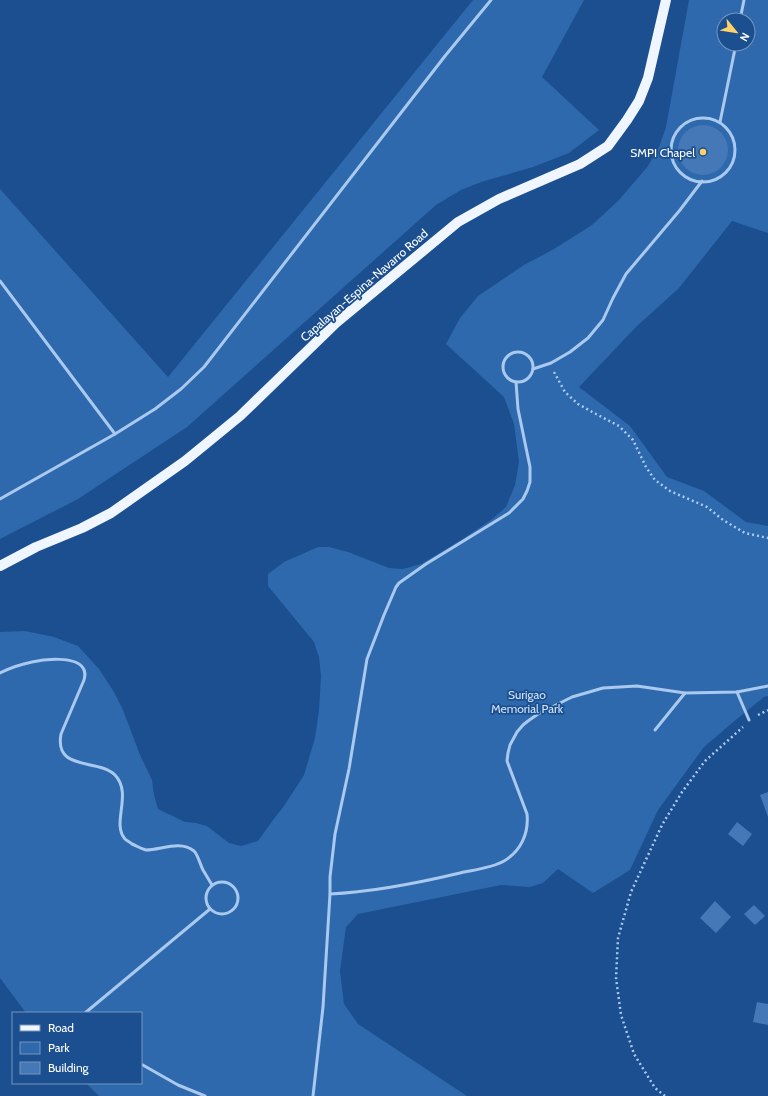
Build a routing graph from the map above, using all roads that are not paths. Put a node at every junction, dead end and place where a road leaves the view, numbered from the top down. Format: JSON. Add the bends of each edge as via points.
{"nodes":[{"id":1,"x":491,"y":0,"type":"edge"},
{"id":2,"x":666,"y":0,"type":"edge"},
{"id":3,"x":744,"y":0,"type":"edge"},
{"id":4,"x":742,"y":12,"type":"edge"},
{"id":5,"x":734,"y":52,"type":"edge"},
{"id":6,"x":720,"y":122,"type":"junction"},
{"id":7,"x":702,"y":182,"type":"junction"},
{"id":8,"x":0,"y":281,"type":"edge"},
{"id":9,"x":533,"y":369,"type":"junction"},
{"id":10,"x":516,"y":382,"type":"junction"},
{"id":11,"x":115,"y":434,"type":"junction"},
{"id":12,"x":0,"y":499,"type":"edge"},
{"id":13,"x":0,"y":566,"type":"edge"},
{"id":14,"x":0,"y":673,"type":"edge"},
{"id":15,"x":768,"y":686,"type":"edge"},
{"id":16,"x":737,"y":692,"type":"junction"},
{"id":17,"x":685,"y":693,"type":"junction"},
{"id":18,"x":749,"y":720,"type":"road end"},
{"id":19,"x":655,"y":730,"type":"dead end"},
{"id":20,"x":212,"y":885,"type":"junction"},
{"id":21,"x":330,"y":894,"type":"junction"},
{"id":22,"x":210,"y":909,"type":"junction"},
{"id":23,"x":86,"y":1012,"type":"edge"},
{"id":24,"x":142,"y":1065,"type":"edge"},
{"id":25,"x":204,"y":1096,"type":"edge"},
{"id":26,"x":313,"y":1096,"type":"edge"}],
"edges":[{"from":1,"to":11,"type":"lane","via":[[204,367],[155,409]]},
{"from":2,"to":13,"type":"main road","name":"Capalayan-Espina-Navarro Road","via":[[648,78],[639,101],[608,146],[580,164],[499,199],[458,222],[336,323],[240,416],[185,461],[111,513]]},
{"from":3,"to":4,"type":"lane"},
{"from":5,"to":6,"type":"lane"},
{"from":6,"to":7,"type":"lane","via":[[734,138],[734,159],[722,176]]},
{"from":6,"to":7,"type":"lane","via":[[711,118],[690,120],[681,126],[675,135],[672,156],[676,166],[682,174]]},
{"from":7,"to":9,"type":"lane","via":[[626,274],[603,320],[588,338],[551,363]]},
{"from":8,"to":11,"type":"lane"},
{"from":9,"to":10,"type":"lane","via":[[529,377]]},
{"from":9,"to":10,"type":"lane","via":[[531,359],[523,353],[513,353],[509,356],[504,364],[505,374]]},
{"from":10,"to":21,"type":"lane","via":[[518,409],[530,467],[527,492],[524,499],[509,513],[426,564],[396,587],[367,659],[349,769],[335,834]]},
{"from":11,"to":12,"type":"lane"},
{"from":14,"to":20,"type":"lane","via":[[51,659],[79,664],[85,674],[84,680],[61,734],[60,742],[64,753],[76,762],[108,770],[118,779],[123,793],[120,830],[125,839],[145,850],[176,846],[189,848],[195,852]]},
{"from":15,"to":16,"type":"lane"},
{"from":16,"to":17,"type":"lane"},
{"from":16,"to":18,"type":"lane"},
{"from":17,"to":19,"type":"lane"},
{"from":17,"to":21,"type":"lane","via":[[637,686],[602,688],[572,697],[528,721],[517,732],[510,745],[507,761],[528,822],[524,840],[504,861],[490,867],[399,886]]},
{"from":20,"to":22,"type":"lane","via":[[206,894]]},
{"from":20,"to":22,"type":"lane","via":[[222,882],[232,885],[236,889],[238,899],[237,905],[230,913],[220,914]]},
{"from":21,"to":26,"type":"lane"},
{"from":22,"to":23,"type":"lane"},
{"from":24,"to":25,"type":"lane"}]}
